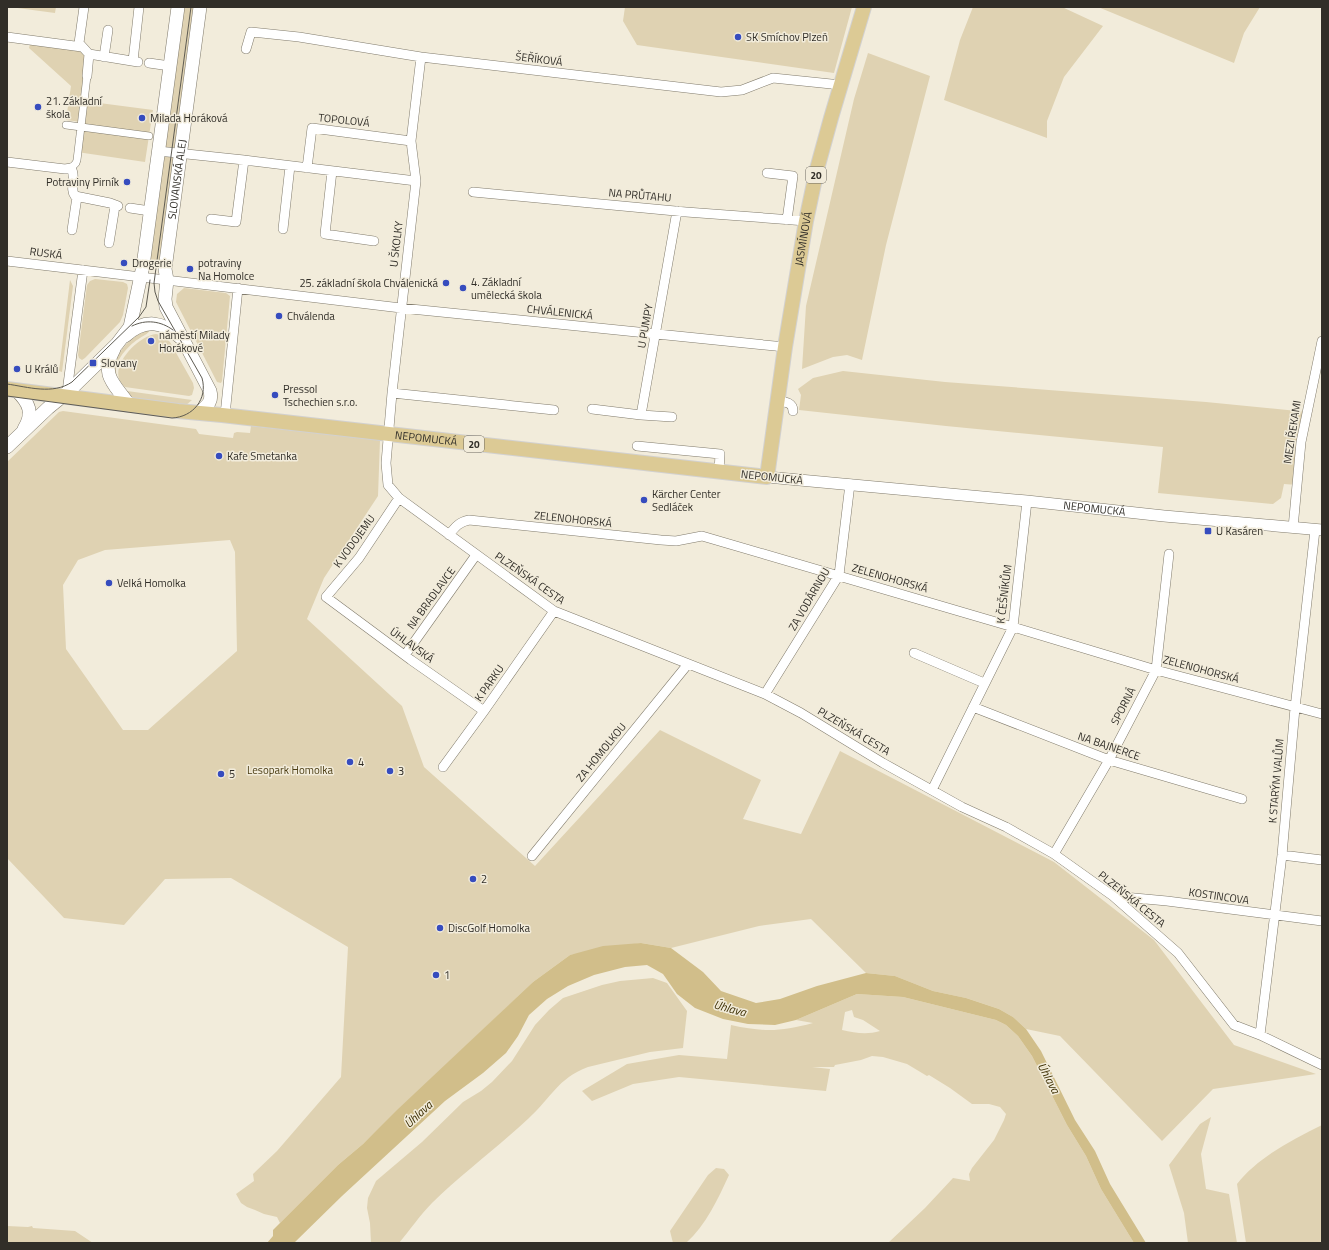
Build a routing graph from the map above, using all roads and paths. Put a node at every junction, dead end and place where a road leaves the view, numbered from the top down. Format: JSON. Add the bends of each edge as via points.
{"nodes":[{"id":1,"x":84,"y":7,"type":"edge"},
{"id":2,"x":139,"y":7,"type":"edge"},
{"id":3,"x":178,"y":7,"type":"edge"},
{"id":4,"x":200,"y":7,"type":"edge"},
{"id":5,"x":864,"y":7,"type":"edge"},
{"id":6,"x":108,"y":30,"type":"dead end"},
{"id":7,"x":7,"y":37,"type":"edge"},
{"id":8,"x":81,"y":45,"type":"junction"},
{"id":9,"x":246,"y":49,"type":"dead end"},
{"id":10,"x":89,"y":54,"type":"junction"},
{"id":11,"x":104,"y":57,"type":"junction"},
{"id":12,"x":421,"y":57,"type":"junction"},
{"id":13,"x":149,"y":63,"type":"dead end"},
{"id":14,"x":170,"y":66,"type":"junction"},
{"id":15,"x":87,"y":76,"type":"joint"},
{"id":16,"x":841,"y":85,"type":"junction"},
{"id":17,"x":66,"y":125,"type":"dead end"},
{"id":18,"x":81,"y":127,"type":"junction"},
{"id":19,"x":149,"y":136,"type":"dead end"},
{"id":20,"x":411,"y":141,"type":"junction"},
{"id":21,"x":158,"y":151,"type":"junction"},
{"id":22,"x":181,"y":154,"type":"junction"},
{"id":23,"x":244,"y":160,"type":"junction"},
{"id":24,"x":7,"y":162,"type":"edge"},
{"id":25,"x":290,"y":166,"type":"junction"},
{"id":26,"x":71,"y":168,"type":"junction"},
{"id":27,"x":307,"y":168,"type":"junction"},
{"id":28,"x":332,"y":171,"type":"junction"},
{"id":29,"x":766,"y":173,"type":"dead end"},
{"id":30,"x":416,"y":181,"type":"junction"},
{"id":31,"x":473,"y":192,"type":"dead end"},
{"id":32,"x":77,"y":197,"type":"junction"},
{"id":33,"x":130,"y":208,"type":"dead end"},
{"id":34,"x":150,"y":211,"type":"junction"},
{"id":35,"x":677,"y":211,"type":"junction"},
{"id":36,"x":211,"y":219,"type":"dead end"},
{"id":37,"x":787,"y":220,"type":"junction"},
{"id":38,"x":806,"y":221,"type":"junction"},
{"id":39,"x":283,"y":229,"type":"dead end"},
{"id":40,"x":72,"y":230,"type":"dead end"},
{"id":41,"x":374,"y":241,"type":"dead end"},
{"id":42,"x":109,"y":243,"type":"dead end"},
{"id":43,"x":7,"y":261,"type":"edge"},
{"id":44,"x":83,"y":270,"type":"junction"},
{"id":45,"x":141,"y":277,"type":"junction"},
{"id":46,"x":167,"y":280,"type":"junction"},
{"id":47,"x":238,"y":288,"type":"junction"},
{"id":48,"x":401,"y":308,"type":"junction"},
{"id":49,"x":656,"y":333,"type":"junction"},
{"id":50,"x":120,"y":341,"type":"junction"},
{"id":51,"x":1322,"y":341,"type":"edge"},
{"id":52,"x":186,"y":343,"type":"junction"},
{"id":53,"x":785,"y":347,"type":"junction"},
{"id":54,"x":12,"y":390,"type":"edge"},
{"id":55,"x":392,"y":393,"type":"junction"},
{"id":56,"x":64,"y":394,"type":"junction"},
{"id":57,"x":211,"y":397,"type":"junction"},
{"id":58,"x":777,"y":401,"type":"junction"},
{"id":59,"x":129,"y":405,"type":"junction"},
{"id":60,"x":592,"y":409,"type":"dead end"},
{"id":61,"x":554,"y":410,"type":"dead end"},
{"id":62,"x":794,"y":411,"type":"dead end"},
{"id":63,"x":199,"y":413,"type":"junction"},
{"id":64,"x":224,"y":415,"type":"junction"},
{"id":65,"x":641,"y":415,"type":"junction"},
{"id":66,"x":672,"y":417,"type":"dead end"},
{"id":67,"x":388,"y":434,"type":"junction"},
{"id":68,"x":20,"y":435,"type":"junction"},
{"id":69,"x":637,"y":446,"type":"dead end"},
{"id":70,"x":7,"y":447,"type":"edge"},
{"id":71,"x":718,"y":471,"type":"junction"},
{"id":72,"x":767,"y":477,"type":"junction"},
{"id":73,"x":850,"y":484,"type":"junction"},
{"id":74,"x":399,"y":498,"type":"junction"},
{"id":75,"x":1027,"y":501,"type":"junction"},
{"id":76,"x":1292,"y":528,"type":"junction"},
{"id":77,"x":1318,"y":530,"type":"edge"},
{"id":78,"x":449,"y":535,"type":"junction"},
{"id":79,"x":1169,"y":554,"type":"dead end"},
{"id":80,"x":476,"y":555,"type":"junction"},
{"id":81,"x":839,"y":576,"type":"junction"},
{"id":82,"x":326,"y":597,"type":"joint"},
{"id":83,"x":554,"y":611,"type":"junction"},
{"id":84,"x":1013,"y":627,"type":"junction"},
{"id":85,"x":914,"y":653,"type":"dead end"},
{"id":86,"x":405,"y":655,"type":"junction"},
{"id":87,"x":688,"y":664,"type":"junction"},
{"id":88,"x":1156,"y":670,"type":"junction"},
{"id":89,"x":984,"y":683,"type":"junction"},
{"id":90,"x":765,"y":694,"type":"junction"},
{"id":91,"x":973,"y":708,"type":"junction"},
{"id":92,"x":1295,"y":708,"type":"junction"},
{"id":93,"x":484,"y":711,"type":"junction"},
{"id":94,"x":1322,"y":714,"type":"edge"},
{"id":95,"x":1109,"y":760,"type":"junction"},
{"id":96,"x":443,"y":767,"type":"dead end"},
{"id":97,"x":932,"y":790,"type":"junction"},
{"id":98,"x":1242,"y":798,"type":"dead end"},
{"id":99,"x":1054,"y":854,"type":"junction"},
{"id":100,"x":1282,"y":855,"type":"junction"},
{"id":101,"x":532,"y":856,"type":"dead end"},
{"id":102,"x":1322,"y":860,"type":"edge"},
{"id":103,"x":1113,"y":896,"type":"junction"},
{"id":104,"x":1274,"y":915,"type":"junction"},
{"id":105,"x":1322,"y":921,"type":"edge"},
{"id":106,"x":1260,"y":1035,"type":"junction"},
{"id":107,"x":1322,"y":1065,"type":"edge"}],
"edges":[{"from":1,"to":8,"type":"street"},
{"from":2,"to":11,"type":"street","via":[[135,61]]},
{"from":3,"to":14,"type":"main road","name":"SLOVANSKÁ ALEJ"},
{"from":4,"to":22,"type":"main road","name":"SLOVANSKÁ ALEJ"},
{"from":5,"to":16,"type":"main road","name":"JASMÍNOVÁ","number":"20"},
{"from":6,"to":11,"type":"street"},
{"from":7,"to":8,"type":"street"},
{"from":8,"to":10,"type":"street"},
{"from":9,"to":12,"type":"street","name":"ŠEŘÍKOVÁ","via":[[251,32],[299,37]]},
{"from":10,"to":11,"type":"street"},
{"from":10,"to":15,"type":"street"},
{"from":12,"to":16,"type":"street","name":"ŠEŘÍKOVÁ","via":[[722,92],[742,90],[773,78]]},
{"from":12,"to":20,"type":"street","name":"U ŠKOLKY"},
{"from":13,"to":14,"type":"street"},
{"from":14,"to":21,"type":"main road","name":"SLOVANSKÁ ALEJ"},
{"from":15,"to":18,"type":"street"},
{"from":16,"to":38,"type":"main road","name":"JASMÍNOVÁ","number":"20","via":[[817,169]]},
{"from":17,"to":18,"type":"street"},
{"from":18,"to":19,"type":"street"},
{"from":18,"to":26,"type":"street","via":[[77,160]]},
{"from":20,"to":27,"type":"street","name":"TOPOLOVÁ","via":[[312,128]]},
{"from":20,"to":30,"type":"street","name":"U ŠKOLKY"},
{"from":21,"to":22,"type":"street"},
{"from":21,"to":34,"type":"main road","name":"SLOVANSKÁ ALEJ"},
{"from":22,"to":23,"type":"street"},
{"from":22,"to":46,"type":"main road","name":"SLOVANSKÁ ALEJ","via":[[165,269]]},
{"from":23,"to":25,"type":"street"},
{"from":23,"to":36,"type":"street","via":[[236,222]]},
{"from":24,"to":26,"type":"street"},
{"from":25,"to":27,"type":"street"},
{"from":25,"to":39,"type":"street"},
{"from":26,"to":32,"type":"street","via":[[74,172],[73,191]]},
{"from":27,"to":28,"type":"street"},
{"from":28,"to":30,"type":"street"},
{"from":28,"to":41,"type":"street","via":[[325,234]]},
{"from":29,"to":37,"type":"street","via":[[793,176]]},
{"from":30,"to":48,"type":"street","name":"U ŠKOLKY"},
{"from":31,"to":35,"type":"street","name":"NA PRŮTAHU"},
{"from":32,"to":40,"type":"street"},
{"from":32,"to":42,"type":"street","via":[[116,206]]},
{"from":33,"to":34,"type":"street"},
{"from":34,"to":45,"type":"main road","name":"SLOVANSKÁ ALEJ"},
{"from":35,"to":37,"type":"street","name":"NA PRŮTAHU"},
{"from":35,"to":49,"type":"street","name":"U PUMPY"},
{"from":37,"to":38,"type":"street","name":"NA PRŮTAHU"},
{"from":38,"to":53,"type":"main road","name":"JASMÍNOVÁ","number":"20"},
{"from":43,"to":44,"type":"street","name":"RUSKÁ"},
{"from":44,"to":45,"type":"street"},
{"from":44,"to":56,"type":"street"},
{"from":45,"to":46,"type":"street"},
{"from":45,"to":50,"type":"main road","via":[[130,327]]},
{"from":46,"to":47,"type":"street"},
{"from":46,"to":52,"type":"main road","via":[[165,303]]},
{"from":47,"to":48,"type":"street","name":"CHVÁLENICKÁ"},
{"from":47,"to":64,"type":"street"},
{"from":48,"to":49,"type":"street","name":"CHVÁLENICKÁ"},
{"from":48,"to":55,"type":"street","name":"U ŠKOLKY"},
{"from":49,"to":53,"type":"street","name":"CHVÁLENICKÁ"},
{"from":49,"to":65,"type":"street","name":"U PUMPY"},
{"from":50,"to":52,"type":"main road","via":[[138,326],[152,323],[170,329]]},
{"from":50,"to":56,"type":"main road"},
{"from":50,"to":59,"type":"main road","via":[[108,367],[117,391]]},
{"from":51,"to":76,"type":"street","name":"MEZI ŘEKAMI","via":[[1301,442]]},
{"from":52,"to":57,"type":"main road"},
{"from":53,"to":58,"type":"main road","name":"JASMÍNOVÁ","number":"20"},
{"from":54,"to":56,"type":"main road","number":"20"},
{"from":54,"to":68,"type":"main road","via":[[26,401],[30,412],[27,425]]},
{"from":55,"to":61,"type":"street"},
{"from":55,"to":67,"type":"street","name":"U ŠKOLKY"},
{"from":56,"to":59,"type":"main road","number":"20"},
{"from":56,"to":68,"type":"main road"},
{"from":57,"to":63,"type":"main road","via":[[208,405]]},
{"from":57,"to":64,"type":"main road","via":[[214,407]]},
{"from":58,"to":62,"type":"street","via":[[791,404]]},
{"from":58,"to":72,"type":"main road","name":"JASMÍNOVÁ","number":"20"},
{"from":59,"to":63,"type":"main road","number":"20"},
{"from":60,"to":65,"type":"street"},
{"from":63,"to":64,"type":"main road","number":"20"},
{"from":64,"to":67,"type":"main road","name":"NEPOMUCKÁ","number":"20"},
{"from":65,"to":66,"type":"street"},
{"from":67,"to":71,"type":"main road","name":"NEPOMUCKÁ","number":"20"},
{"from":67,"to":74,"type":"street","name":"PLZEŇSKÁ CESTA","via":[[388,485]]},
{"from":68,"to":70,"type":"main road"},
{"from":69,"to":71,"type":"street","via":[[720,454]]},
{"from":71,"to":72,"type":"main road","name":"NEPOMUCKÁ","number":"20"},
{"from":72,"to":73,"type":"street","name":"NEPOMUCKÁ"},
{"from":73,"to":75,"type":"street","name":"NEPOMUCKÁ"},
{"from":73,"to":81,"type":"street","name":"ZA VODÁRNOU"},
{"from":74,"to":78,"type":"street","name":"PLZEŇSKÁ CESTA"},
{"from":74,"to":82,"type":"street","name":"K VODOJEMU","via":[[359,558]]},
{"from":75,"to":76,"type":"street","name":"NEPOMUCKÁ"},
{"from":75,"to":84,"type":"street","name":"K ČEŠNÍKŮM"},
{"from":76,"to":77,"type":"street","name":"NEPOMUCKÁ"},
{"from":77,"to":92,"type":"street","name":"K STARÝM VALŮM"},
{"from":78,"to":80,"type":"street","name":"PLZEŇSKÁ CESTA"},
{"from":78,"to":81,"type":"street","name":"ZELENOHORSKÁ","via":[[456,526],[469,520],[661,540],[676,541],[702,536]]},
{"from":79,"to":88,"type":"street","name":"SPORNÁ"},
{"from":80,"to":83,"type":"street","name":"PLZEŇSKÁ CESTA"},
{"from":80,"to":86,"type":"street","name":"NA BRADLAVCE"},
{"from":81,"to":84,"type":"street","name":"ZELENOHORSKÁ"},
{"from":81,"to":90,"type":"street","name":"ZA VODÁRNOU"},
{"from":82,"to":86,"type":"street","name":"ÚHLAVSKÁ"},
{"from":83,"to":87,"type":"street","name":"PLZEŇSKÁ CESTA"},
{"from":83,"to":93,"type":"street","name":"K PARKU"},
{"from":84,"to":88,"type":"street","name":"ZELENOHORSKÁ"},
{"from":84,"to":89,"type":"street","name":"K ČEŠNÍKŮM"},
{"from":85,"to":89,"type":"street"},
{"from":86,"to":93,"type":"street","name":"ÚHLAVSKÁ"},
{"from":87,"to":90,"type":"street","name":"PLZEŇSKÁ CESTA"},
{"from":87,"to":101,"type":"street","name":"ZA HOMOLKOU"},
{"from":88,"to":92,"type":"street","name":"ZELENOHORSKÁ"},
{"from":88,"to":95,"type":"street","name":"SPORNÁ"},
{"from":89,"to":91,"type":"street","name":"K ČEŠNÍKŮM"},
{"from":90,"to":97,"type":"street","name":"PLZEŇSKÁ CESTA"},
{"from":91,"to":95,"type":"street","name":"NA BAJNERCE"},
{"from":91,"to":97,"type":"street","name":"K ČEŠNÍKŮM"},
{"from":92,"to":94,"type":"street","name":"ZELENOHORSKÁ"},
{"from":92,"to":100,"type":"street","name":"K STARÝM VALŮM"},
{"from":93,"to":96,"type":"street","name":"K PARKU"},
{"from":95,"to":98,"type":"street","name":"NA BAJNERCE"},
{"from":95,"to":99,"type":"street","name":"SPORNÁ"},
{"from":97,"to":99,"type":"street","name":"PLZEŇSKÁ CESTA"},
{"from":99,"to":103,"type":"street","name":"PLZEŇSKÁ CESTA"},
{"from":100,"to":102,"type":"street"},
{"from":100,"to":104,"type":"street","name":"K STARÝM VALŮM"},
{"from":103,"to":104,"type":"street","name":"KOSTINCOVA"},
{"from":103,"to":106,"type":"street","name":"PLZEŇSKÁ CESTA","via":[[1178,953],[1234,1025]]},
{"from":104,"to":105,"type":"street","name":"KOSTINCOVA"},
{"from":104,"to":106,"type":"street","name":"K STARÝM VALŮM"},
{"from":106,"to":107,"type":"street","name":"PLZEŇSKÁ CESTA"}]}
